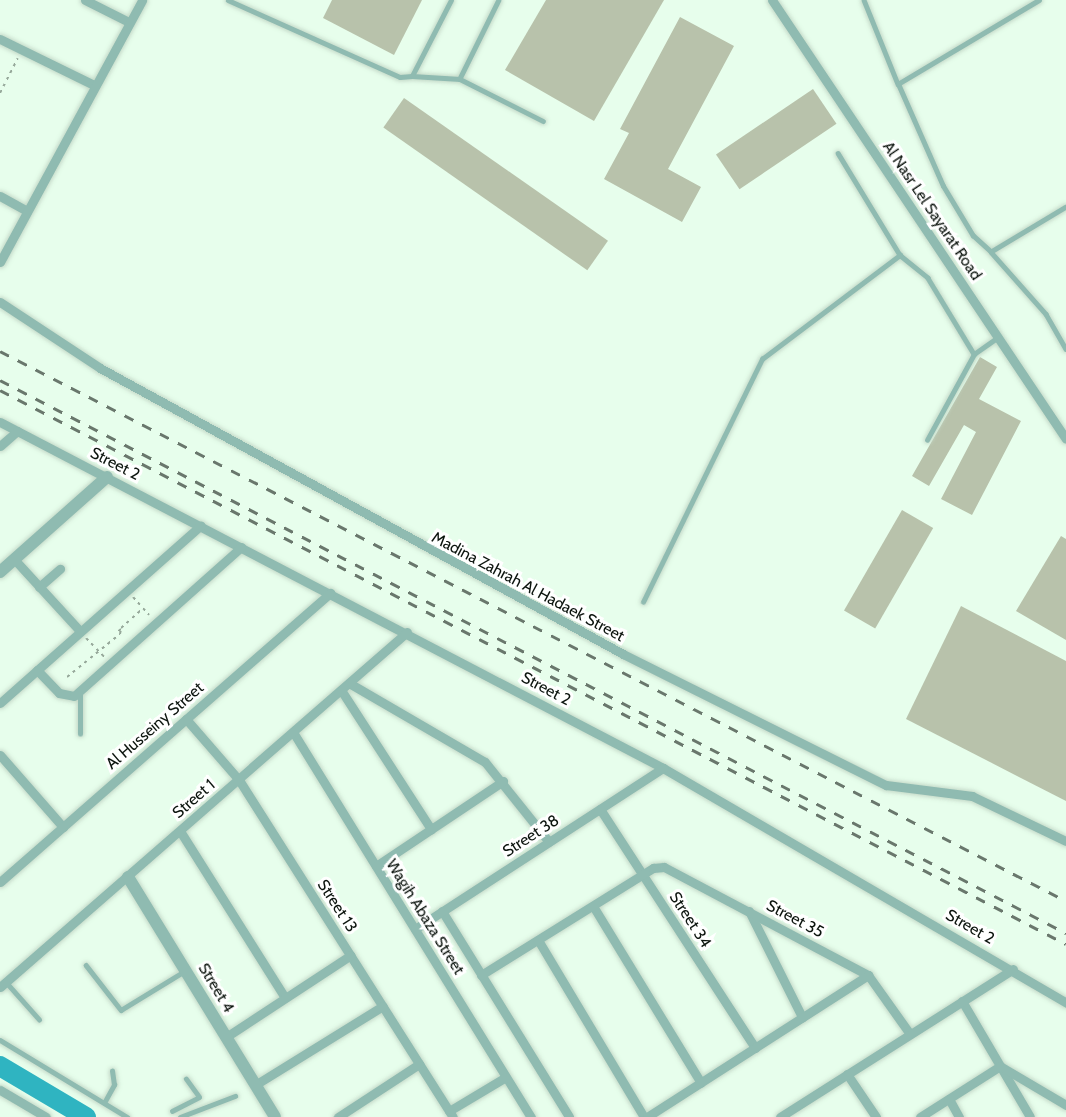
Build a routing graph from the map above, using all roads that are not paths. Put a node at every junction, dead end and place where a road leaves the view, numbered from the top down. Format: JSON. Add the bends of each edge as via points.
{"nodes":[{"id":1,"x":86,"y":0,"type":"edge"},
{"id":2,"x":142,"y":0,"type":"edge"},
{"id":3,"x":228,"y":0,"type":"edge"},
{"id":4,"x":452,"y":0,"type":"edge"},
{"id":5,"x":499,"y":0,"type":"edge"},
{"id":6,"x":772,"y":0,"type":"edge"},
{"id":7,"x":864,"y":0,"type":"edge"},
{"id":8,"x":1039,"y":0,"type":"edge"},
{"id":9,"x":129,"y":22,"type":"junction"},
{"id":10,"x":0,"y":39,"type":"edge"},
{"id":11,"x":412,"y":76,"type":"junction"},
{"id":12,"x":460,"y":79,"type":"junction"},
{"id":13,"x":92,"y":84,"type":"junction"},
{"id":14,"x":898,"y":84,"type":"junction"},
{"id":15,"x":543,"y":121,"type":"dead end"},
{"id":16,"x":838,"y":153,"type":"dead end"},
{"id":17,"x":0,"y":196,"type":"edge"},
{"id":18,"x":1066,"y":207,"type":"edge"},
{"id":19,"x":27,"y":211,"type":"junction"},
{"id":20,"x":991,"y":252,"type":"junction"},
{"id":21,"x":900,"y":255,"type":"junction"},
{"id":22,"x":0,"y":262,"type":"edge"},
{"id":23,"x":0,"y":302,"type":"edge"},
{"id":24,"x":998,"y":337,"type":"junction"},
{"id":25,"x":1066,"y":349,"type":"edge"},
{"id":26,"x":974,"y":354,"type":"junction"},
{"id":27,"x":0,"y":422,"type":"edge"},
{"id":28,"x":17,"y":431,"type":"junction"},
{"id":29,"x":1066,"y":439,"type":"edge"},
{"id":30,"x":927,"y":440,"type":"dead end"},
{"id":31,"x":0,"y":446,"type":"edge"},
{"id":32,"x":107,"y":477,"type":"junction"},
{"id":33,"x":201,"y":525,"type":"junction"},
{"id":34,"x":241,"y":547,"type":"junction"},
{"id":35,"x":14,"y":559,"type":"junction"},
{"id":36,"x":60,"y":569,"type":"dead end"},
{"id":37,"x":0,"y":572,"type":"edge"},
{"id":38,"x":39,"y":587,"type":"junction"},
{"id":39,"x":330,"y":593,"type":"junction"},
{"id":40,"x":642,"y":602,"type":"dead end"},
{"id":41,"x":80,"y":631,"type":"junction"},
{"id":42,"x":407,"y":632,"type":"junction"},
{"id":43,"x":37,"y":670,"type":"junction"},
{"id":44,"x":349,"y":683,"type":"junction"},
{"id":45,"x":341,"y":690,"type":"junction"},
{"id":46,"x":81,"y":691,"type":"junction"},
{"id":47,"x":0,"y":703,"type":"edge"},
{"id":48,"x":186,"y":719,"type":"junction"},
{"id":49,"x":292,"y":732,"type":"junction"},
{"id":50,"x":80,"y":734,"type":"dead end"},
{"id":51,"x":0,"y":754,"type":"edge"},
{"id":52,"x":663,"y":768,"type":"junction"},
{"id":53,"x":239,"y":780,"type":"junction"},
{"id":54,"x":503,"y":781,"type":"junction"},
{"id":55,"x":600,"y":809,"type":"junction"},
{"id":56,"x":63,"y":827,"type":"junction"},
{"id":57,"x":431,"y":830,"type":"junction"},
{"id":58,"x":180,"y":831,"type":"junction"},
{"id":59,"x":1066,"y":841,"type":"edge"},
{"id":60,"x":549,"y":842,"type":"junction"},
{"id":61,"x":376,"y":866,"type":"junction"},
{"id":62,"x":642,"y":875,"type":"junction"},
{"id":63,"x":128,"y":877,"type":"junction"},
{"id":64,"x":0,"y":882,"type":"edge"},
{"id":65,"x":593,"y":906,"type":"junction"},
{"id":66,"x":442,"y":911,"type":"junction"},
{"id":67,"x":749,"y":911,"type":"junction"},
{"id":68,"x":415,"y":929,"type":"junction"},
{"id":69,"x":538,"y":940,"type":"junction"},
{"id":70,"x":351,"y":955,"type":"junction"},
{"id":71,"x":86,"y":965,"type":"dead end"},
{"id":72,"x":1013,"y":969,"type":"junction"},
{"id":73,"x":185,"y":970,"type":"junction"},
{"id":74,"x":481,"y":975,"type":"junction"},
{"id":75,"x":868,"y":975,"type":"junction"},
{"id":76,"x":3,"y":984,"type":"edge"},
{"id":77,"x":285,"y":998,"type":"junction"},
{"id":78,"x":962,"y":1001,"type":"junction"},
{"id":79,"x":1066,"y":1003,"type":"edge"},
{"id":80,"x":383,"y":1006,"type":"junction"},
{"id":81,"x":802,"y":1017,"type":"junction"},
{"id":82,"x":39,"y":1019,"type":"dead end"},
{"id":83,"x":910,"y":1034,"type":"junction"},
{"id":84,"x":226,"y":1037,"type":"junction"},
{"id":85,"x":0,"y":1040,"type":"edge"},
{"id":86,"x":755,"y":1048,"type":"junction"},
{"id":87,"x":419,"y":1064,"type":"junction"},
{"id":88,"x":1000,"y":1066,"type":"junction"},
{"id":89,"x":112,"y":1071,"type":"dead end"},
{"id":90,"x":847,"y":1074,"type":"junction"},
{"id":91,"x":506,"y":1077,"type":"junction"},
{"id":92,"x":186,"y":1078,"type":"dead end"},
{"id":93,"x":701,"y":1083,"type":"junction"},
{"id":94,"x":255,"y":1085,"type":"junction"},
{"id":95,"x":0,"y":1090,"type":"edge"},
{"id":96,"x":235,"y":1096,"type":"dead end"},
{"id":97,"x":949,"y":1098,"type":"junction"},
{"id":98,"x":195,"y":1100,"type":"junction"},
{"id":99,"x":104,"y":1103,"type":"junction"},
{"id":100,"x":1066,"y":1105,"type":"edge"},
{"id":101,"x":198,"y":1110,"type":"junction"},
{"id":102,"x":172,"y":1111,"type":"dead end"},
{"id":103,"x":451,"y":1114,"type":"edge"},
{"id":104,"x":46,"y":1117,"type":"edge"},
{"id":105,"x":127,"y":1117,"type":"edge"},
{"id":106,"x":180,"y":1117,"type":"edge"},
{"id":107,"x":275,"y":1117,"type":"edge"},
{"id":108,"x":338,"y":1117,"type":"edge"},
{"id":109,"x":531,"y":1117,"type":"edge"},
{"id":110,"x":569,"y":1117,"type":"edge"},
{"id":111,"x":646,"y":1117,"type":"edge"},
{"id":112,"x":780,"y":1117,"type":"edge"},
{"id":113,"x":876,"y":1117,"type":"edge"},
{"id":114,"x":920,"y":1117,"type":"edge"},
{"id":115,"x":959,"y":1117,"type":"edge"},
{"id":116,"x":1030,"y":1117,"type":"edge"}],
"edges":[{"from":1,"to":9,"type":"street"},
{"from":2,"to":9,"type":"street"},
{"from":3,"to":11,"type":"lane","via":[[389,74]]},
{"from":4,"to":11,"type":"lane"},
{"from":5,"to":12,"type":"lane"},
{"from":6,"to":24,"type":"street","name":"Al Nasr Lel Sayarat Road"},
{"from":7,"to":14,"type":"lane"},
{"from":8,"to":14,"type":"lane"},
{"from":9,"to":13,"type":"street"},
{"from":10,"to":13,"type":"street"},
{"from":11,"to":12,"type":"lane"},
{"from":12,"to":15,"type":"lane"},
{"from":13,"to":19,"type":"street"},
{"from":14,"to":20,"type":"lane","via":[[943,186],[973,236]]},
{"from":16,"to":21,"type":"lane"},
{"from":17,"to":19,"type":"street"},
{"from":18,"to":20,"type":"lane"},
{"from":19,"to":22,"type":"street"},
{"from":20,"to":25,"type":"lane","via":[[1046,314]]},
{"from":21,"to":26,"type":"lane","via":[[928,278]]},
{"from":21,"to":40,"type":"lane","via":[[762,359]]},
{"from":23,"to":59,"type":"street","name":"Madina Zahrah Al Hadaek Street","via":[[100,368],[623,654],[886,785],[972,795]]},
{"from":24,"to":26,"type":"lane"},
{"from":24,"to":29,"type":"street","name":"Al Nasr Lel Sayarat Road"},
{"from":26,"to":30,"type":"lane"},
{"from":27,"to":28,"type":"street","name":"Street 2"},
{"from":28,"to":31,"type":"street"},
{"from":28,"to":32,"type":"street","name":"Street 2"},
{"from":32,"to":33,"type":"street","name":"Street 2"},
{"from":32,"to":35,"type":"street"},
{"from":33,"to":34,"type":"street","name":"Street 2"},
{"from":33,"to":41,"type":"street"},
{"from":34,"to":39,"type":"street","name":"Street 2"},
{"from":34,"to":46,"type":"street"},
{"from":35,"to":37,"type":"street"},
{"from":35,"to":38,"type":"street"},
{"from":36,"to":38,"type":"street"},
{"from":38,"to":41,"type":"street"},
{"from":39,"to":42,"type":"street","name":"Street 2"},
{"from":39,"to":48,"type":"street","name":"Al Husseiny Street"},
{"from":41,"to":43,"type":"street"},
{"from":42,"to":44,"type":"street","name":"Street 1"},
{"from":42,"to":52,"type":"street","name":"Street 2"},
{"from":43,"to":46,"type":"street","via":[[66,697]]},
{"from":43,"to":47,"type":"street"},
{"from":44,"to":45,"type":"street","name":"Street 1"},
{"from":44,"to":54,"type":"street","via":[[477,756]]},
{"from":45,"to":49,"type":"street","name":"Street 1"},
{"from":45,"to":57,"type":"street"},
{"from":46,"to":50,"type":"lane"},
{"from":48,"to":53,"type":"street","name":"Street 13"},
{"from":48,"to":56,"type":"street","name":"Al Husseiny Street"},
{"from":49,"to":53,"type":"street","name":"Street 1"},
{"from":49,"to":61,"type":"street","name":"Wagih Abaza Street"},
{"from":51,"to":56,"type":"street"},
{"from":52,"to":55,"type":"street","name":"Street 38"},
{"from":52,"to":72,"type":"street","name":"Street 2"},
{"from":53,"to":58,"type":"street","name":"Street 1"},
{"from":53,"to":70,"type":"street","name":"Street 13"},
{"from":54,"to":57,"type":"street"},
{"from":54,"to":60,"type":"street"},
{"from":55,"to":60,"type":"street","name":"Street 38"},
{"from":55,"to":62,"type":"street","name":"Street 34"},
{"from":56,"to":64,"type":"street","name":"Al Husseiny Street"},
{"from":57,"to":61,"type":"street"},
{"from":58,"to":63,"type":"street","name":"Street 1"},
{"from":58,"to":77,"type":"street"},
{"from":60,"to":66,"type":"street","name":"Street 38"},
{"from":61,"to":68,"type":"street","name":"Wagih Abaza Street"},
{"from":62,"to":65,"type":"street"},
{"from":62,"to":67,"type":"street","name":"Street 35","via":[[664,867]]},
{"from":62,"to":86,"type":"street","name":"Street 34"},
{"from":63,"to":73,"type":"street","name":"Street 4"},
{"from":63,"to":76,"type":"street","name":"Street 1"},
{"from":65,"to":69,"type":"street"},
{"from":65,"to":93,"type":"street"},
{"from":66,"to":68,"type":"street","name":"Street 38"},
{"from":66,"to":74,"type":"street"},
{"from":67,"to":75,"type":"street","name":"Street 35"},
{"from":67,"to":81,"type":"street"},
{"from":68,"to":91,"type":"street","name":"Wagih Abaza Street"},
{"from":69,"to":74,"type":"street"},
{"from":69,"to":111,"type":"street"},
{"from":70,"to":77,"type":"street"},
{"from":70,"to":80,"type":"street","name":"Street 13"},
{"from":71,"to":73,"type":"lane","via":[[121,1010]]},
{"from":72,"to":78,"type":"street"},
{"from":72,"to":79,"type":"street","name":"Street 2"},
{"from":73,"to":84,"type":"street","name":"Street 4"},
{"from":74,"to":110,"type":"street"},
{"from":75,"to":81,"type":"street"},
{"from":75,"to":83,"type":"street","name":"Street 35"},
{"from":76,"to":82,"type":"lane"},
{"from":77,"to":84,"type":"street"},
{"from":78,"to":83,"type":"street"},
{"from":78,"to":88,"type":"street"},
{"from":80,"to":87,"type":"street","name":"Street 13"},
{"from":80,"to":94,"type":"street"},
{"from":81,"to":86,"type":"street"},
{"from":83,"to":90,"type":"street"},
{"from":84,"to":94,"type":"street","name":"Street 4"},
{"from":85,"to":99,"type":"lane"},
{"from":86,"to":93,"type":"street"},
{"from":87,"to":103,"type":"street","name":"Street 13"},
{"from":87,"to":108,"type":"street"},
{"from":88,"to":97,"type":"street"},
{"from":88,"to":100,"type":"street"},
{"from":88,"to":116,"type":"street"},
{"from":89,"to":99,"type":"lane","via":[[114,1085]]},
{"from":90,"to":112,"type":"street"},
{"from":90,"to":113,"type":"street"},
{"from":91,"to":103,"type":"street"},
{"from":91,"to":109,"type":"street","name":"Wagih Abaza Street"},
{"from":92,"to":98,"type":"lane","via":[[200,1095]]},
{"from":93,"to":111,"type":"street"},
{"from":94,"to":107,"type":"street","name":"Street 4"},
{"from":95,"to":104,"type":"street"},
{"from":96,"to":101,"type":"lane"},
{"from":97,"to":114,"type":"street"},
{"from":97,"to":115,"type":"street"},
{"from":98,"to":101,"type":"lane"},
{"from":98,"to":102,"type":"lane"},
{"from":99,"to":105,"type":"lane"},
{"from":101,"to":106,"type":"lane"}]}
